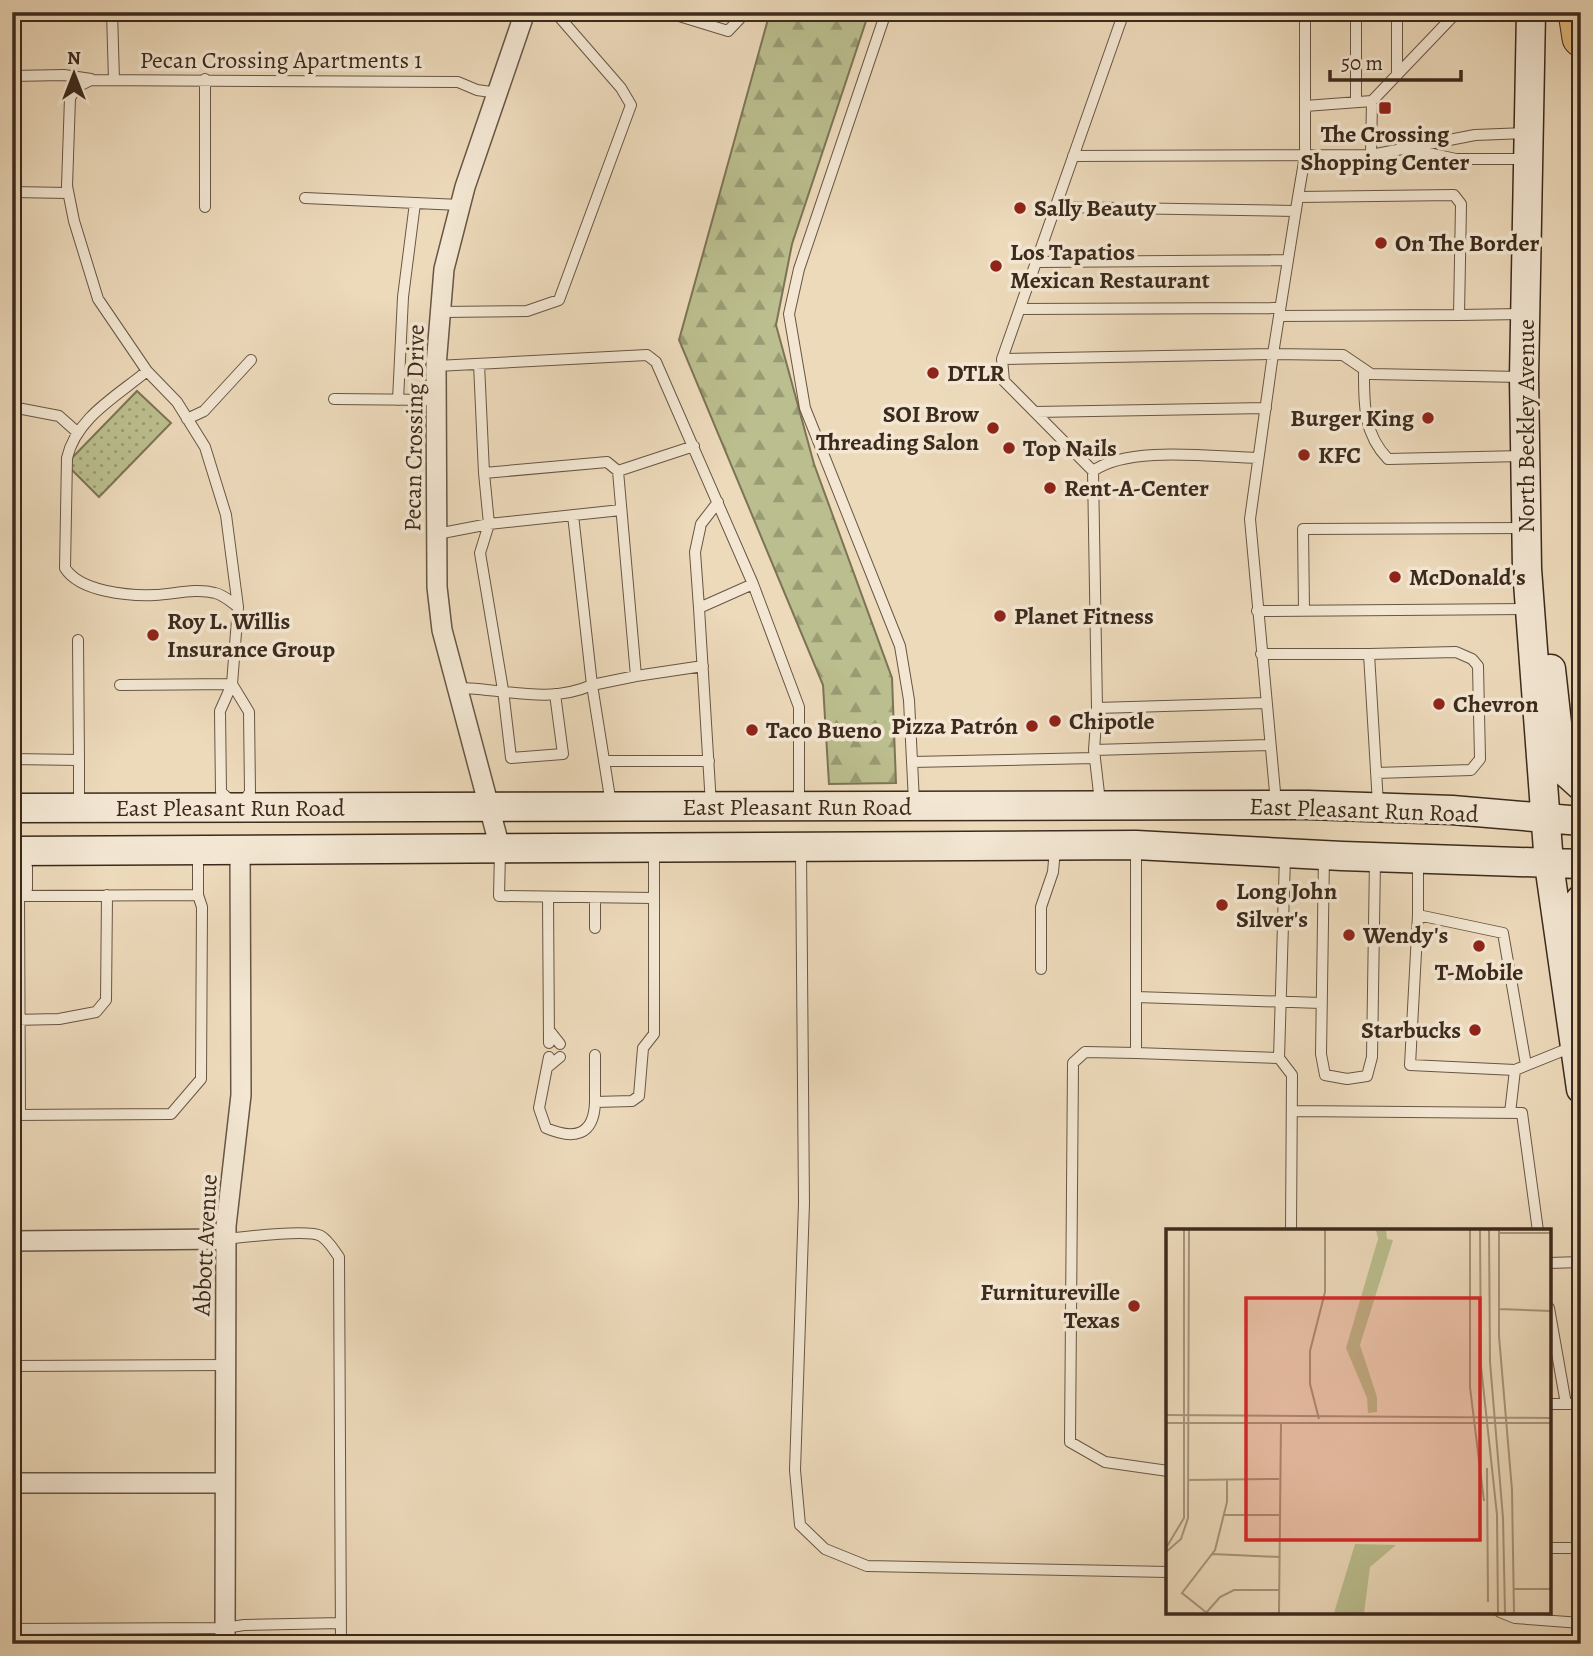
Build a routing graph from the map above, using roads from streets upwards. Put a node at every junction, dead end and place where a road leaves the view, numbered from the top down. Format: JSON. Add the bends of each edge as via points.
{"nodes":[{"id":1,"x":524,"y":12,"type":"edge"},
{"id":2,"x":1531,"y":12,"type":"edge"},
{"id":3,"x":1577,"y":12,"type":"edge"},
{"id":4,"x":1581,"y":38,"type":"edge"},
{"id":5,"x":1527,"y":569,"type":"junction"},
{"id":6,"x":1581,"y":786,"type":"edge"},
{"id":7,"x":914,"y":806,"type":"junction"},
{"id":8,"x":1101,"y":806,"type":"junction"},
{"id":9,"x":799,"y":807,"type":"junction"},
{"id":10,"x":16,"y":808,"type":"edge"},
{"id":11,"x":239,"y":808,"type":"junction"},
{"id":12,"x":492,"y":808,"type":"junction"},
{"id":13,"x":1545,"y":820,"type":"junction"},
{"id":14,"x":1577,"y":821,"type":"edge"},
{"id":15,"x":1101,"y":845,"type":"junction"},
{"id":16,"x":801,"y":846,"type":"junction"},
{"id":17,"x":915,"y":846,"type":"junction"},
{"id":18,"x":500,"y":848,"type":"junction"},
{"id":19,"x":240,"y":850,"type":"junction"},
{"id":20,"x":16,"y":858,"type":"edge"},
{"id":21,"x":1549,"y":864,"type":"junction"},
{"id":22,"x":1579,"y":864,"type":"edge"},
{"id":23,"x":1581,"y":900,"type":"edge"},
{"id":24,"x":1559,"y":942,"type":"junction"},
{"id":25,"x":1581,"y":1089,"type":"edge"},
{"id":26,"x":226,"y":1239,"type":"junction"},
{"id":27,"x":12,"y":1241,"type":"edge"},
{"id":28,"x":12,"y":1483,"type":"edge"},
{"id":29,"x":225,"y":1483,"type":"junction"},
{"id":30,"x":225,"y":1636,"type":"edge"}],
"edges":[{"from":1,"to":12,"type":"street","name":"Pecan Crossing Drive","via":[[460,205],[444,269],[436,366],[437,587],[448,658]]},
{"from":2,"to":5,"type":"main road","name":"North Beckley Avenue","via":[[1524,377]]},
{"from":3,"to":4,"type":"highway"},
{"from":5,"to":6,"type":"main road","via":[[1542,601],[1563,769]]},
{"from":5,"to":13,"type":"main road","name":"North Beckley Avenue"},
{"from":7,"to":8,"type":"main road","name":"East Pleasant Run Road"},
{"from":7,"to":9,"type":"main road","name":"East Pleasant Run Road"},
{"from":7,"to":17,"type":"main road"},
{"from":8,"to":13,"type":"main road","name":"East Pleasant Run Road","via":[[1452,810]]},
{"from":8,"to":15,"type":"main road"},
{"from":9,"to":12,"type":"main road","name":"East Pleasant Run Road"},
{"from":9,"to":16,"type":"main road"},
{"from":10,"to":11,"type":"main road","name":"East Pleasant Run Road"},
{"from":10,"to":20,"type":"main road"},
{"from":11,"to":12,"type":"main road","name":"East Pleasant Run Road"},
{"from":11,"to":19,"type":"main road"},
{"from":12,"to":18,"type":"street","name":"Pecan Crossing Drive"},
{"from":13,"to":14,"type":"main road","name":"East Pleasant Run Road"},
{"from":13,"to":21,"type":"main road","name":"North Beckley Avenue"},
{"from":15,"to":17,"type":"main road","name":"East Pleasant Run Road"},
{"from":15,"to":21,"type":"main road","name":"East Pleasant Run Road"},
{"from":16,"to":17,"type":"main road","name":"East Pleasant Run Road"},
{"from":16,"to":18,"type":"main road","name":"East Pleasant Run Road"},
{"from":18,"to":19,"type":"main road","name":"East Pleasant Run Road"},
{"from":19,"to":20,"type":"main road","name":"East Pleasant Run Road"},
{"from":19,"to":26,"type":"street","name":"Abbott Avenue","via":[[241,1095]]},
{"from":21,"to":22,"type":"main road","name":"East Pleasant Run Road"},
{"from":21,"to":24,"type":"main road","name":"North Beckley Avenue"},
{"from":23,"to":24,"type":"main road"},
{"from":24,"to":25,"type":"main road","name":"North Beckley Avenue"},
{"from":26,"to":27,"type":"street"},
{"from":26,"to":29,"type":"street","name":"Abbott Avenue"},
{"from":28,"to":29,"type":"street"},
{"from":29,"to":30,"type":"street","name":"Abbott Avenue"}]}
